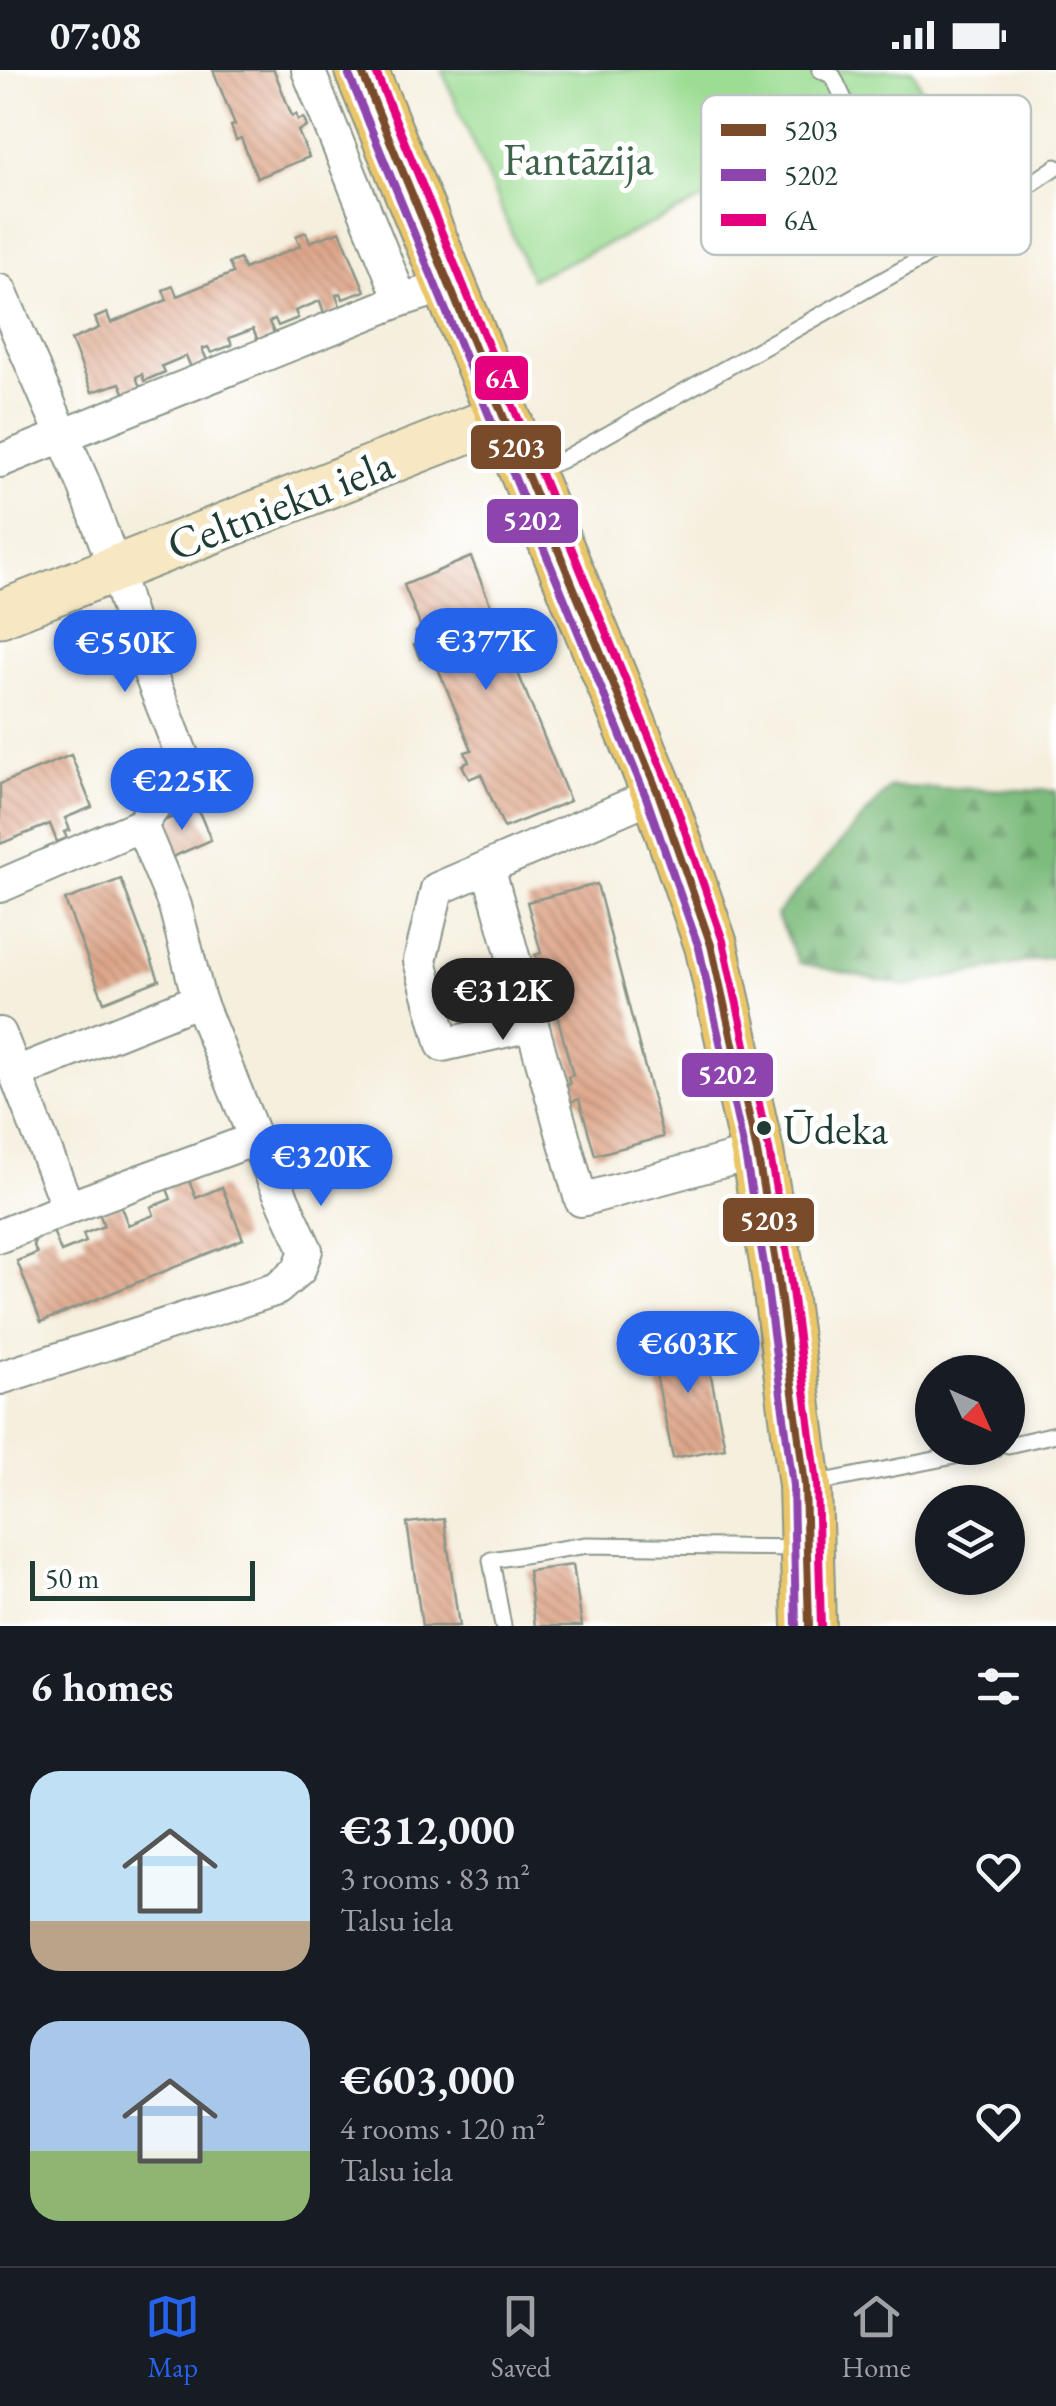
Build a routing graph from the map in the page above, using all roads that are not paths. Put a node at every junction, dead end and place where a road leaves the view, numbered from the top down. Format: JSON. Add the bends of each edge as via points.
{"nodes":[{"id":1,"x":308,"y":70,"type":"edge"},
{"id":2,"x":361,"y":70,"type":"edge"},
{"id":3,"x":820,"y":70,"type":"edge"},
{"id":4,"x":842,"y":95,"type":"edge"},
{"id":5,"x":1056,"y":168,"type":"edge"},
{"id":6,"x":1031,"y":185,"type":"edge"},
{"id":7,"x":916,"y":255,"type":"edge"},
{"id":8,"x":926,"y":255,"type":"edge"},
{"id":9,"x":918,"y":260,"type":"junction"},
{"id":10,"x":0,"y":291,"type":"edge"},
{"id":11,"x":425,"y":292,"type":"junction"},
{"id":12,"x":504,"y":416,"type":"junction"},
{"id":13,"x":62,"y":436,"type":"junction"},
{"id":14,"x":0,"y":461,"type":"edge"},
{"id":15,"x":528,"y":474,"type":"junction"},
{"id":16,"x":115,"y":568,"type":"junction"},
{"id":17,"x":0,"y":614,"type":"edge"},
{"id":18,"x":658,"y":792,"type":"junction"},
{"id":19,"x":142,"y":825,"type":"junction"},
{"id":20,"x":488,"y":867,"type":"junction"},
{"id":21,"x":0,"y":886,"type":"edge"},
{"id":22,"x":199,"y":1000,"type":"junction"},
{"id":23,"x":530,"y":1025,"type":"junction"},
{"id":24,"x":0,"y":1034,"type":"edge"},
{"id":25,"x":16,"y":1074,"type":"junction"},
{"id":26,"x":255,"y":1139,"type":"junction"},
{"id":27,"x":757,"y":1152,"type":"junction"},
{"id":28,"x":68,"y":1208,"type":"junction"},
{"id":29,"x":0,"y":1236,"type":"edge"},
{"id":30,"x":0,"y":1378,"type":"edge"},
{"id":31,"x":1056,"y":1434,"type":"edge"},
{"id":32,"x":1025,"y":1441,"type":"edge"},
{"id":33,"x":915,"y":1465,"type":"edge"},
{"id":34,"x":804,"y":1485,"type":"junction"},
{"id":35,"x":807,"y":1548,"type":"junction"},
{"id":36,"x":503,"y":1626,"type":"edge"},
{"id":37,"x":809,"y":1626,"type":"edge"}],
"edges":[{"from":1,"to":11,"type":"street"},
{"from":2,"to":11,"type":"main road"},
{"from":3,"to":4,"type":"lane","via":[[833,76]]},
{"from":5,"to":6,"type":"lane"},
{"from":7,"to":9,"type":"lane"},
{"from":8,"to":9,"type":"lane"},
{"from":9,"to":15,"type":"lane"},
{"from":10,"to":13,"type":"street"},
{"from":11,"to":12,"type":"main road"},
{"from":11,"to":13,"type":"street"},
{"from":12,"to":15,"type":"main road"},
{"from":12,"to":16,"type":"street","name":"Celtnieku iela"},
{"from":13,"to":14,"type":"street"},
{"from":13,"to":16,"type":"street"},
{"from":15,"to":18,"type":"main road"},
{"from":16,"to":17,"type":"street","name":"Celtnieku iela"},
{"from":16,"to":19,"type":"street","via":[[185,763]]},
{"from":18,"to":20,"type":"street"},
{"from":18,"to":27,"type":"main road","via":[[711,945]]},
{"from":19,"to":21,"type":"street"},
{"from":19,"to":22,"type":"street","via":[[175,906]]},
{"from":20,"to":23,"type":"street"},
{"from":20,"to":23,"type":"street","via":[[437,889],[420,961],[443,1045]]},
{"from":22,"to":25,"type":"street"},
{"from":22,"to":26,"type":"street"},
{"from":23,"to":27,"type":"street","via":[[581,1200]]},
{"from":24,"to":25,"type":"street"},
{"from":25,"to":28,"type":"street"},
{"from":26,"to":28,"type":"street"},
{"from":26,"to":30,"type":"street","via":[[306,1250],[299,1270],[276,1289]]},
{"from":27,"to":34,"type":"main road"},
{"from":28,"to":29,"type":"street"},
{"from":31,"to":32,"type":"lane"},
{"from":33,"to":34,"type":"lane"},
{"from":34,"to":35,"type":"main road"},
{"from":35,"to":36,"type":"lane","via":[[586,1545],[491,1560]]},
{"from":35,"to":37,"type":"main road"}]}
